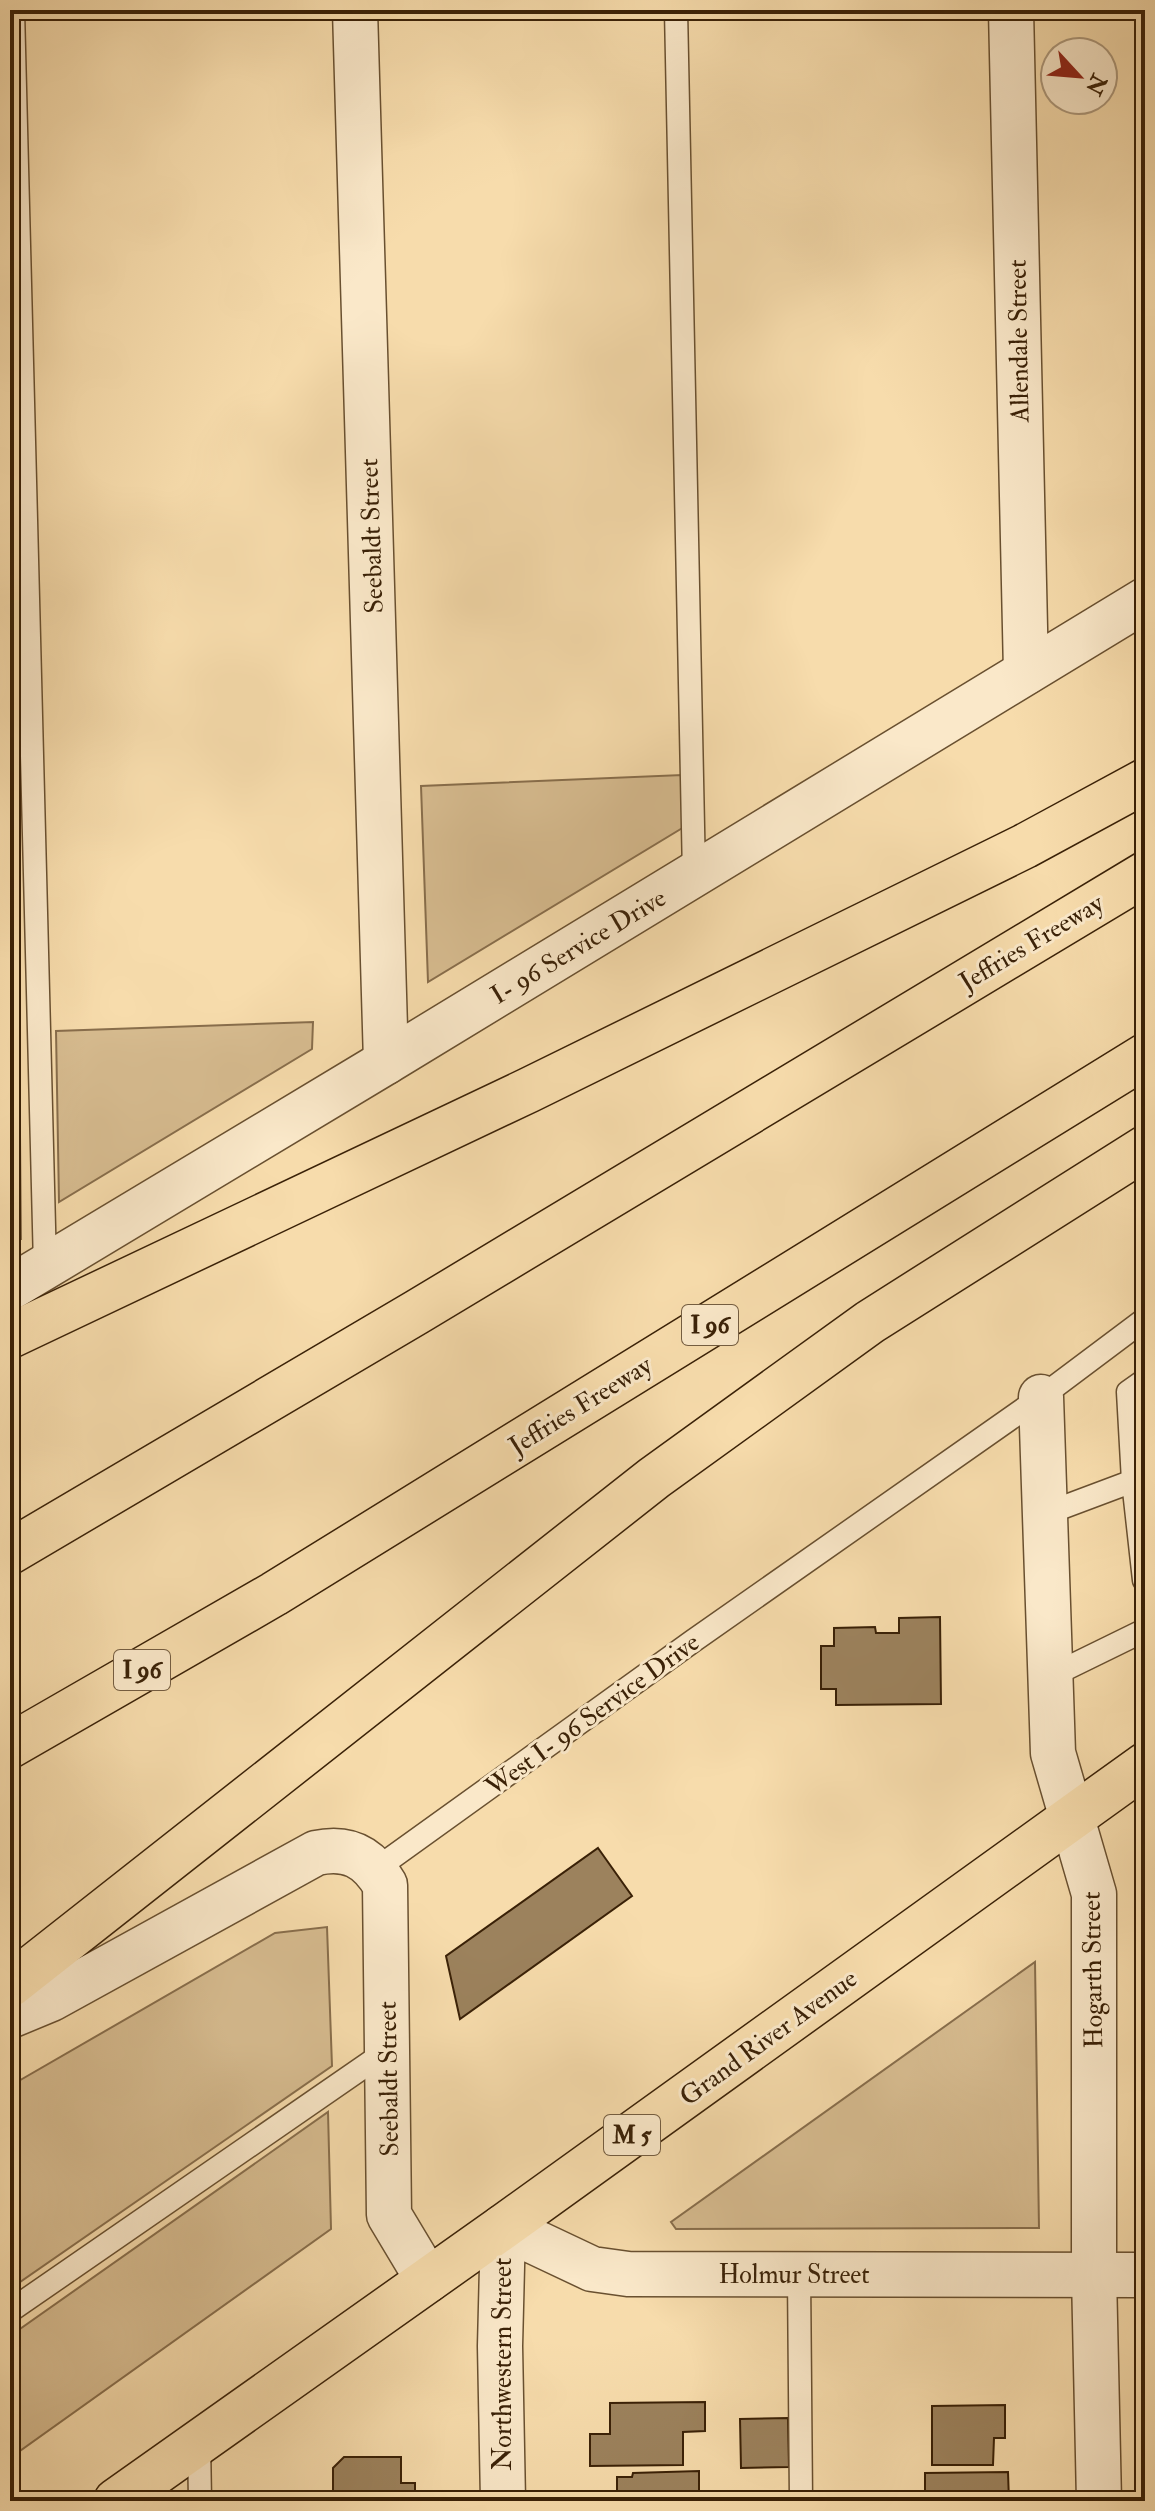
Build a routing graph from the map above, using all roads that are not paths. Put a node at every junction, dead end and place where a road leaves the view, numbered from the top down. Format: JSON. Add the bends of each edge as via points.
{"nodes":[{"id":1,"x":13,"y":10,"type":"edge"},
{"id":2,"x":355,"y":10,"type":"edge"},
{"id":3,"x":676,"y":10,"type":"edge"},
{"id":4,"x":1011,"y":10,"type":"edge"},
{"id":5,"x":1145,"y":600,"type":"edge"},
{"id":6,"x":1026,"y":672,"type":"junction"},
{"id":7,"x":1145,"y":781,"type":"edge"},
{"id":8,"x":1145,"y":874,"type":"edge"},
{"id":9,"x":694,"y":875,"type":"junction"},
{"id":10,"x":1145,"y":1056,"type":"edge"},
{"id":11,"x":386,"y":1062,"type":"junction"},
{"id":12,"x":1145,"y":1148,"type":"edge"},
{"id":13,"x":20,"y":1281,"type":"edge"},
{"id":14,"x":1145,"y":1319,"type":"edge"},
{"id":15,"x":10,"y":1336,"type":"edge"},
{"id":16,"x":1145,"y":1380,"type":"edge"},
{"id":17,"x":1041,"y":1397,"type":"junction"},
{"id":18,"x":1133,"y":1481,"type":"junction"},
{"id":19,"x":1045,"y":1514,"type":"junction"},
{"id":20,"x":10,"y":1552,"type":"edge"},
{"id":21,"x":1145,"y":1585,"type":"edge"},
{"id":22,"x":1145,"y":1630,"type":"edge"},
{"id":23,"x":1051,"y":1676,"type":"junction"},
{"id":24,"x":10,"y":1746,"type":"edge"},
{"id":25,"x":1145,"y":1765,"type":"edge"},
{"id":26,"x":1074,"y":1819,"type":"junction"},
{"id":27,"x":376,"y":1869,"type":"junction"},
{"id":28,"x":10,"y":1985,"type":"edge"},
{"id":29,"x":10,"y":2016,"type":"edge"},
{"id":30,"x":388,"y":2050,"type":"junction"},
{"id":31,"x":503,"y":2227,"type":"junction"},
{"id":32,"x":799,"y":2275,"type":"junction"},
{"id":33,"x":1094,"y":2275,"type":"junction"},
{"id":34,"x":1145,"y":2275,"type":"edge"},
{"id":35,"x":428,"y":2280,"type":"junction"},
{"id":36,"x":10,"y":2311,"type":"edge"},
{"id":37,"x":199,"y":2442,"type":"junction"},
{"id":38,"x":116,"y":2501,"type":"edge"},
{"id":39,"x":200,"y":2501,"type":"edge"},
{"id":40,"x":503,"y":2501,"type":"edge"},
{"id":41,"x":801,"y":2501,"type":"edge"},
{"id":42,"x":1099,"y":2501,"type":"edge"}],
"edges":[{"from":1,"to":13,"type":"lane"},
{"from":2,"to":11,"type":"street","name":"Seebaldt Street"},
{"from":3,"to":9,"type":"lane"},
{"from":4,"to":6,"type":"street","name":"Allendale Street"},
{"from":5,"to":6,"type":"street","name":"I- 96 Service Drive"},
{"from":6,"to":9,"type":"street","name":"I- 96 Service Drive"},
{"from":7,"to":15,"type":"main road","via":[[1025,846],[529,1090]]},
{"from":8,"to":20,"type":"main road","name":"Jeffries Freeway"},
{"from":9,"to":11,"type":"street","name":"I- 96 Service Drive"},
{"from":10,"to":24,"type":"main road","name":"Jeffries Freeway","number":"I 96","via":[[274,1594]]},
{"from":11,"to":13,"type":"street","name":"I- 96 Service Drive"},
{"from":12,"to":28,"type":"main road","via":[[870,1322],[654,1478]]},
{"from":14,"to":17,"type":"lane","name":"West I- 96 Service Drive"},
{"from":16,"to":18,"type":"lane","via":[[1128,1392]]},
{"from":17,"to":19,"type":"street","name":"Hogarth Street"},
{"from":17,"to":27,"type":"lane","name":"West I- 96 Service Drive"},
{"from":18,"to":19,"type":"lane"},
{"from":18,"to":21,"type":"lane"},
{"from":19,"to":23,"type":"street","name":"Hogarth Street"},
{"from":22,"to":23,"type":"lane"},
{"from":23,"to":26,"type":"street","name":"Hogarth Street","via":[[1053,1753]]},
{"from":25,"to":26,"type":"main road","name":"Grand River Avenue","number":"M 5"},
{"from":26,"to":31,"type":"main road","name":"Grand River Avenue","number":"M 5"},
{"from":26,"to":33,"type":"street","name":"Hogarth Street","via":[[1094,1894]]},
{"from":27,"to":29,"type":"street","via":[[347,1850],[316,1853],[51,1999]]},
{"from":27,"to":30,"type":"street","name":"Seebaldt Street","via":[[385,1885]]},
{"from":30,"to":35,"type":"street","name":"Seebaldt Street","via":[[389,2215]]},
{"from":30,"to":36,"type":"lane"},
{"from":31,"to":32,"type":"street","name":"Holmur Street","via":[[592,2269]]},
{"from":31,"to":35,"type":"main road","name":"Grand River Avenue","number":"M 5"},
{"from":31,"to":40,"type":"street","name":"Northwestern Street"},
{"from":32,"to":33,"type":"street","name":"Holmur Street"},
{"from":32,"to":41,"type":"lane"},
{"from":33,"to":34,"type":"street","name":"Holmur Street"},
{"from":33,"to":42,"type":"street","name":"Hogarth Street"},
{"from":35,"to":37,"type":"main road","name":"Grand River Avenue","number":"M 5"},
{"from":37,"to":38,"type":"main road","name":"Grand River Avenue","number":"M 5"},
{"from":37,"to":39,"type":"lane"}]}
